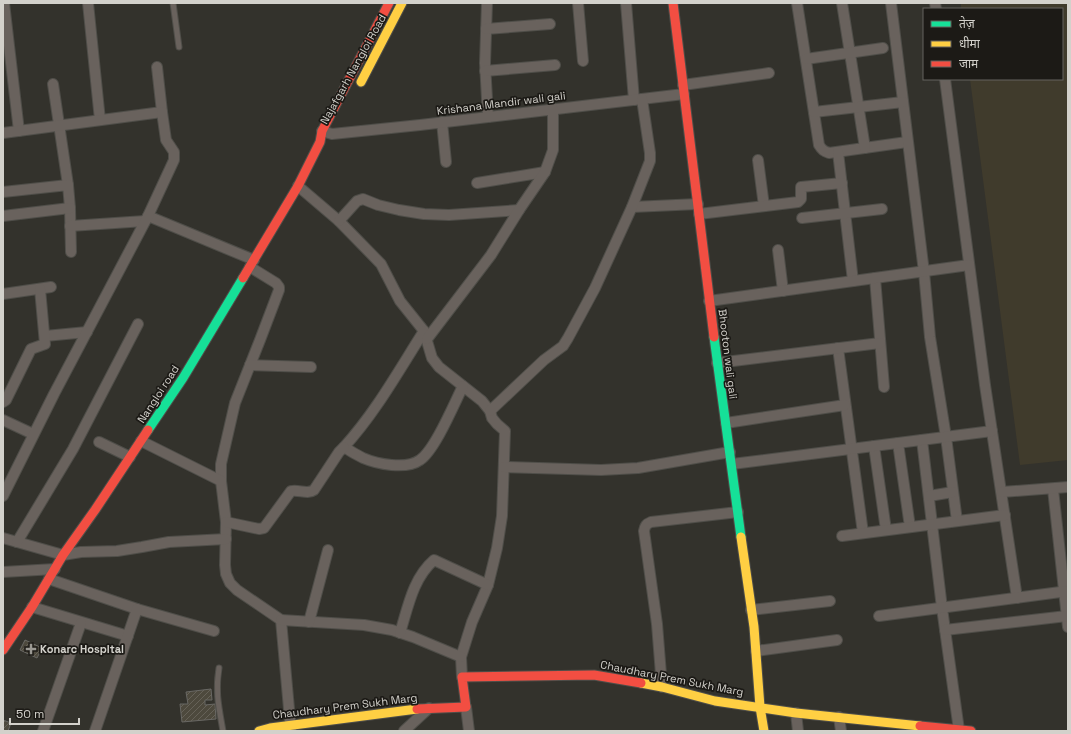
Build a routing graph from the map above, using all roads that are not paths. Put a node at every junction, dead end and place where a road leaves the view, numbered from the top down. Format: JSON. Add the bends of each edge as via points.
{"nodes":[{"id":1,"x":4,"y":3,"type":"edge"},
{"id":2,"x":88,"y":3,"type":"edge"},
{"id":3,"x":173,"y":3,"type":"edge"},
{"id":4,"x":389,"y":3,"type":"edge"},
{"id":5,"x":402,"y":3,"type":"edge"},
{"id":6,"x":488,"y":3,"type":"edge"},
{"id":7,"x":578,"y":3,"type":"edge"},
{"id":8,"x":626,"y":3,"type":"edge"},
{"id":9,"x":673,"y":3,"type":"edge"},
{"id":10,"x":797,"y":3,"type":"edge"},
{"id":11,"x":842,"y":3,"type":"edge"},
{"id":12,"x":891,"y":3,"type":"edge"},
{"id":13,"x":550,"y":24,"type":"dead end"},
{"id":14,"x":486,"y":29,"type":"junction"},
{"id":15,"x":179,"y":47,"type":"dead end"},
{"id":16,"x":883,"y":48,"type":"dead end"},
{"id":17,"x":850,"y":52,"type":"junction"},
{"id":18,"x":806,"y":60,"type":"junction"},
{"id":19,"x":583,"y":61,"type":"dead end"},
{"id":20,"x":555,"y":65,"type":"dead end"},
{"id":21,"x":157,"y":67,"type":"dead end"},
{"id":22,"x":485,"y":71,"type":"junction"},
{"id":23,"x":769,"y":73,"type":"dead end"},
{"id":24,"x":944,"y":80,"type":"edge"},
{"id":25,"x":53,"y":84,"type":"dead end"},
{"id":26,"x":357,"y":88,"type":"dead end"},
{"id":27,"x":683,"y":89,"type":"junction"},
{"id":28,"x":638,"y":100,"type":"junction"},
{"id":29,"x":903,"y":102,"type":"junction"},
{"id":30,"x":858,"y":107,"type":"junction"},
{"id":31,"x":553,"y":109,"type":"junction"},
{"id":32,"x":162,"y":112,"type":"junction"},
{"id":33,"x":814,"y":112,"type":"junction"},
{"id":34,"x":488,"y":117,"type":"junction"},
{"id":35,"x":100,"y":120,"type":"junction"},
{"id":36,"x":442,"y":122,"type":"junction"},
{"id":37,"x":60,"y":125,"type":"junction"},
{"id":38,"x":330,"y":130,"type":"junction"},
{"id":39,"x":19,"y":131,"type":"junction"},
{"id":40,"x":3,"y":133,"type":"edge"},
{"id":41,"x":320,"y":142,"type":"joint"},
{"id":42,"x":907,"y":142,"type":"junction"},
{"id":43,"x":865,"y":148,"type":"junction"},
{"id":44,"x":838,"y":152,"type":"junction"},
{"id":45,"x":758,"y":160,"type":"dead end"},
{"id":46,"x":446,"y":162,"type":"dead end"},
{"id":47,"x":545,"y":172,"type":"junction"},
{"id":48,"x":477,"y":183,"type":"dead end"},
{"id":49,"x":842,"y":183,"type":"junction"},
{"id":50,"x":68,"y":184,"type":"junction"},
{"id":51,"x":298,"y":186,"type":"junction"},
{"id":52,"x":3,"y":192,"type":"edge"},
{"id":53,"x":632,"y":206,"type":"junction"},
{"id":54,"x":764,"y":206,"type":"junction"},
{"id":55,"x":70,"y":208,"type":"junction"},
{"id":56,"x":698,"y":209,"type":"junction"},
{"id":57,"x":882,"y":209,"type":"dead end"},
{"id":58,"x":519,"y":210,"type":"junction"},
{"id":59,"x":846,"y":213,"type":"junction"},
{"id":60,"x":3,"y":216,"type":"edge"},
{"id":61,"x":802,"y":218,"type":"dead end"},
{"id":62,"x":146,"y":219,"type":"junction"},
{"id":63,"x":339,"y":220,"type":"junction"},
{"id":64,"x":70,"y":226,"type":"junction"},
{"id":65,"x":778,"y":250,"type":"dead end"},
{"id":66,"x":71,"y":252,"type":"dead end"},
{"id":67,"x":252,"y":264,"type":"junction"},
{"id":68,"x":969,"y":266,"type":"junction"},
{"id":69,"x":924,"y":272,"type":"junction"},
{"id":70,"x":875,"y":278,"type":"junction"},
{"id":71,"x":853,"y":281,"type":"junction"},
{"id":72,"x":51,"y":287,"type":"dead end"},
{"id":73,"x":40,"y":289,"type":"junction"},
{"id":74,"x":783,"y":291,"type":"junction"},
{"id":75,"x":3,"y":294,"type":"edge"},
{"id":76,"x":709,"y":301,"type":"junction"},
{"id":77,"x":138,"y":324,"type":"dead end"},
{"id":78,"x":87,"y":332,"type":"junction"},
{"id":79,"x":425,"y":335,"type":"junction"},
{"id":80,"x":45,"y":336,"type":"junction"},
{"id":81,"x":880,"y":343,"type":"junction"},
{"id":82,"x":838,"y":348,"type":"junction"},
{"id":83,"x":717,"y":363,"type":"junction"},
{"id":84,"x":250,"y":365,"type":"junction"},
{"id":85,"x":311,"y":367,"type":"dead end"},
{"id":86,"x":463,"y":386,"type":"junction"},
{"id":87,"x":884,"y":387,"type":"dead end"},
{"id":88,"x":3,"y":402,"type":"edge"},
{"id":89,"x":845,"y":405,"type":"junction"},
{"id":90,"x":490,"y":411,"type":"junction"},
{"id":91,"x":3,"y":420,"type":"edge"},
{"id":92,"x":726,"y":423,"type":"junction"},
{"id":93,"x":992,"y":431,"type":"junction"},
{"id":94,"x":33,"y":434,"type":"junction"},
{"id":95,"x":946,"y":437,"type":"junction"},
{"id":96,"x":922,"y":440,"type":"junction"},
{"id":97,"x":141,"y":441,"type":"junction"},
{"id":98,"x":99,"y":442,"type":"dead end"},
{"id":99,"x":898,"y":443,"type":"junction"},
{"id":100,"x":874,"y":446,"type":"junction"},
{"id":101,"x":344,"y":447,"type":"junction"},
{"id":102,"x":851,"y":449,"type":"junction"},
{"id":103,"x":730,"y":452,"type":"junction"},
{"id":104,"x":130,"y":458,"type":"junction"},
{"id":105,"x":732,"y":464,"type":"junction"},
{"id":106,"x":504,"y":467,"type":"junction"},
{"id":107,"x":221,"y":481,"type":"junction"},
{"id":108,"x":1068,"y":487,"type":"edge"},
{"id":109,"x":1053,"y":489,"type":"junction"},
{"id":110,"x":953,"y":492,"type":"junction"},
{"id":111,"x":1002,"y":492,"type":"junction"},
{"id":112,"x":3,"y":496,"type":"edge"},
{"id":113,"x":929,"y":496,"type":"junction"},
{"id":114,"x":738,"y":512,"type":"junction"},
{"id":115,"x":1005,"y":515,"type":"junction"},
{"id":116,"x":957,"y":521,"type":"junction"},
{"id":117,"x":226,"y":522,"type":"junction"},
{"id":118,"x":932,"y":524,"type":"junction"},
{"id":119,"x":910,"y":527,"type":"junction"},
{"id":120,"x":886,"y":530,"type":"junction"},
{"id":121,"x":863,"y":533,"type":"junction"},
{"id":122,"x":842,"y":536,"type":"dead end"},
{"id":123,"x":3,"y":538,"type":"edge"},
{"id":124,"x":226,"y":539,"type":"junction"},
{"id":125,"x":16,"y":542,"type":"junction"},
{"id":126,"x":328,"y":550,"type":"dead end"},
{"id":127,"x":63,"y":555,"type":"junction"},
{"id":128,"x":55,"y":569,"type":"junction"},
{"id":129,"x":3,"y":572,"type":"edge"},
{"id":130,"x":49,"y":579,"type":"junction"},
{"id":131,"x":488,"y":585,"type":"junction"},
{"id":132,"x":1066,"y":592,"type":"edge"},
{"id":133,"x":1017,"y":598,"type":"junction"},
{"id":134,"x":830,"y":601,"type":"dead end"},
{"id":135,"x":32,"y":607,"type":"junction"},
{"id":136,"x":942,"y":608,"type":"junction"},
{"id":137,"x":137,"y":609,"type":"junction"},
{"id":138,"x":751,"y":610,"type":"junction"},
{"id":139,"x":879,"y":616,"type":"dead end"},
{"id":140,"x":1067,"y":616,"type":"junction"},
{"id":141,"x":281,"y":620,"type":"junction"},
{"id":142,"x":308,"y":622,"type":"junction"},
{"id":143,"x":81,"y":623,"type":"junction"},
{"id":144,"x":1068,"y":627,"type":"edge"},
{"id":145,"x":945,"y":630,"type":"junction"},
{"id":146,"x":214,"y":632,"type":"dead end"},
{"id":147,"x":400,"y":633,"type":"junction"},
{"id":148,"x":128,"y":636,"type":"junction"},
{"id":149,"x":837,"y":640,"type":"dead end"},
{"id":150,"x":3,"y":650,"type":"edge"},
{"id":151,"x":756,"y":651,"type":"junction"},
{"id":152,"x":461,"y":657,"type":"junction"},
{"id":153,"x":219,"y":668,"type":"dead end"},
{"id":154,"x":462,"y":677,"type":"junction"},
{"id":155,"x":662,"y":687,"type":"junction"},
{"id":156,"x":466,"y":707,"type":"junction"},
{"id":157,"x":429,"y":708,"type":"junction"},
{"id":158,"x":760,"y":708,"type":"junction"},
{"id":159,"x":796,"y":713,"type":"junction"},
{"id":160,"x":840,"y":717,"type":"junction"},
{"id":161,"x":316,"y":727,"type":"edge"},
{"id":162,"x":890,"y":727,"type":"edge"},
{"id":163,"x":291,"y":728,"type":"edge"},
{"id":164,"x":960,"y":730,"type":"junction"},
{"id":165,"x":43,"y":731,"type":"edge"},
{"id":166,"x":95,"y":731,"type":"edge"},
{"id":167,"x":223,"y":731,"type":"edge"},
{"id":168,"x":259,"y":731,"type":"edge"},
{"id":169,"x":404,"y":731,"type":"edge"},
{"id":170,"x":469,"y":731,"type":"edge"},
{"id":171,"x":764,"y":731,"type":"edge"},
{"id":172,"x":798,"y":731,"type":"edge"},
{"id":173,"x":841,"y":731,"type":"edge"},
{"id":174,"x":971,"y":731,"type":"edge"}],
"edges":[{"from":1,"to":39,"type":"street"},
{"from":2,"to":35,"type":"street"},
{"from":3,"to":15,"type":"lane"},
{"from":4,"to":38,"type":"street"},
{"from":5,"to":26,"type":"street","name":"Najafgarh Nangloi Road"},
{"from":6,"to":14,"type":"street"},
{"from":7,"to":19,"type":"street"},
{"from":8,"to":28,"type":"street"},
{"from":9,"to":27,"type":"street","name":"Bhooton wali gali"},
{"from":10,"to":18,"type":"street"},
{"from":11,"to":17,"type":"street"},
{"from":12,"to":29,"type":"street"},
{"from":13,"to":14,"type":"street"},
{"from":14,"to":22,"type":"street"},
{"from":16,"to":17,"type":"street"},
{"from":17,"to":18,"type":"street"},
{"from":17,"to":30,"type":"street"},
{"from":18,"to":33,"type":"street"},
{"from":20,"to":22,"type":"street"},
{"from":21,"to":32,"type":"street"},
{"from":22,"to":34,"type":"street"},
{"from":23,"to":27,"type":"street","name":"Krishana Mandir wali gali"},
{"from":24,"to":68,"type":"street"},
{"from":25,"to":37,"type":"street"},
{"from":27,"to":28,"type":"street","name":"Krishana Mandir wali gali"},
{"from":27,"to":56,"type":"street","name":"Bhooton wali gali"},
{"from":28,"to":31,"type":"street","name":"Krishana Mandir wali gali"},
{"from":28,"to":53,"type":"street","via":[[650,161]]},
{"from":29,"to":30,"type":"street"},
{"from":29,"to":42,"type":"street"},
{"from":30,"to":33,"type":"street"},
{"from":30,"to":43,"type":"street"},
{"from":31,"to":34,"type":"street","name":"Krishana Mandir wali gali"},
{"from":31,"to":47,"type":"street","via":[[553,150]]},
{"from":32,"to":35,"type":"street"},
{"from":32,"to":62,"type":"street","via":[[166,140],[175,155]]},
{"from":33,"to":44,"type":"street","via":[[821,148],[829,153]]},
{"from":34,"to":36,"type":"street","name":"Krishana Mandir wali gali"},
{"from":35,"to":37,"type":"street"},
{"from":36,"to":38,"type":"street","name":"Krishana Mandir wali gali"},
{"from":36,"to":46,"type":"street"},
{"from":37,"to":39,"type":"street"},
{"from":37,"to":50,"type":"street"},
{"from":38,"to":41,"type":"street","name":"Najafgarh Nangloi Road"},
{"from":39,"to":40,"type":"street"},
{"from":41,"to":51,"type":"street","name":"Nangloi road"},
{"from":42,"to":43,"type":"street"},
{"from":42,"to":69,"type":"street"},
{"from":43,"to":44,"type":"street"},
{"from":44,"to":49,"type":"street"},
{"from":45,"to":54,"type":"street"},
{"from":47,"to":48,"type":"street"},
{"from":47,"to":58,"type":"street"},
{"from":49,"to":54,"type":"street","via":[[803,187],[800,189],[800,202]]},
{"from":49,"to":59,"type":"street"},
{"from":50,"to":52,"type":"street"},
{"from":50,"to":55,"type":"street"},
{"from":51,"to":63,"type":"street"},
{"from":51,"to":67,"type":"street","name":"Nangloi road"},
{"from":53,"to":56,"type":"street"},
{"from":53,"to":90,"type":"street","via":[[595,288],[563,346],[544,360]]},
{"from":54,"to":56,"type":"street"},
{"from":55,"to":60,"type":"street"},
{"from":55,"to":64,"type":"street"},
{"from":56,"to":76,"type":"street","name":"Bhooton wali gali"},
{"from":57,"to":59,"type":"street"},
{"from":58,"to":63,"type":"street","via":[[449,215],[424,214],[362,199]]},
{"from":58,"to":79,"type":"street","via":[[491,255]]},
{"from":59,"to":61,"type":"street"},
{"from":59,"to":71,"type":"street"},
{"from":62,"to":64,"type":"street"},
{"from":62,"to":67,"type":"street"},
{"from":62,"to":78,"type":"street"},
{"from":63,"to":79,"type":"street","via":[[381,264],[400,301]]},
{"from":64,"to":66,"type":"street"},
{"from":65,"to":74,"type":"street"},
{"from":67,"to":84,"type":"street","via":[[279,287]]},
{"from":67,"to":97,"type":"street","name":"Nangloi road","via":[[183,378]]},
{"from":68,"to":69,"type":"street"},
{"from":68,"to":93,"type":"street"},
{"from":69,"to":70,"type":"street"},
{"from":69,"to":95,"type":"street","via":[[930,337]]},
{"from":70,"to":71,"type":"street"},
{"from":70,"to":81,"type":"street"},
{"from":71,"to":74,"type":"street"},
{"from":72,"to":73,"type":"street"},
{"from":73,"to":75,"type":"street"},
{"from":73,"to":80,"type":"street"},
{"from":74,"to":76,"type":"street"},
{"from":76,"to":83,"type":"street","name":"Bhooton wali gali"},
{"from":77,"to":125,"type":"street","via":[[73,449]]},
{"from":78,"to":80,"type":"street"},
{"from":78,"to":94,"type":"street"},
{"from":79,"to":86,"type":"street","via":[[432,358]]},
{"from":79,"to":101,"type":"street","via":[[357,433]]},
{"from":80,"to":88,"type":"street","via":[[45,344],[29,352]]},
{"from":81,"to":82,"type":"street"},
{"from":81,"to":87,"type":"street"},
{"from":82,"to":83,"type":"street"},
{"from":82,"to":89,"type":"street"},
{"from":83,"to":92,"type":"street","name":"Bhooton wali gali"},
{"from":84,"to":85,"type":"street"},
{"from":84,"to":107,"type":"street","via":[[235,403],[221,464]]},
{"from":86,"to":90,"type":"street"},
{"from":86,"to":101,"type":"street","via":[[434,443],[419,461],[407,465],[380,464]]},
{"from":89,"to":92,"type":"street"},
{"from":89,"to":102,"type":"street"},
{"from":90,"to":106,"type":"street","via":[[492,418],[505,431]]},
{"from":91,"to":94,"type":"street"},
{"from":92,"to":103,"type":"street","name":"Bhooton wali gali"},
{"from":93,"to":95,"type":"street"},
{"from":93,"to":111,"type":"street"},
{"from":94,"to":112,"type":"street"},
{"from":95,"to":96,"type":"street"},
{"from":95,"to":110,"type":"street"},
{"from":96,"to":99,"type":"street"},
{"from":96,"to":113,"type":"street"},
{"from":97,"to":104,"type":"street","name":"Nangloi road"},
{"from":97,"to":107,"type":"street"},
{"from":98,"to":104,"type":"street"},
{"from":99,"to":100,"type":"street"},
{"from":99,"to":119,"type":"street"},
{"from":100,"to":102,"type":"street"},
{"from":100,"to":120,"type":"street"},
{"from":101,"to":117,"type":"street","via":[[314,490],[291,491],[264,528]]},
{"from":102,"to":105,"type":"street"},
{"from":102,"to":121,"type":"street"},
{"from":103,"to":105,"type":"street","name":"Bhooton wali gali"},
{"from":103,"to":106,"type":"street","via":[[638,468],[601,470]]},
{"from":104,"to":127,"type":"street","name":"Nangloi road"},
{"from":105,"to":114,"type":"street","name":"Bhooton wali gali"},
{"from":106,"to":131,"type":"street","via":[[502,516]]},
{"from":107,"to":117,"type":"street"},
{"from":108,"to":109,"type":"street"},
{"from":109,"to":111,"type":"street"},
{"from":109,"to":132,"type":"street"},
{"from":110,"to":113,"type":"street"},
{"from":110,"to":116,"type":"street"},
{"from":111,"to":115,"type":"street"},
{"from":113,"to":118,"type":"street"},
{"from":114,"to":138,"type":"street","name":"Bhooton wali gali"},
{"from":114,"to":155,"type":"street","via":[[646,524],[644,531],[657,624]]},
{"from":115,"to":116,"type":"street"},
{"from":115,"to":133,"type":"street"},
{"from":116,"to":118,"type":"street"},
{"from":117,"to":124,"type":"street"},
{"from":118,"to":119,"type":"street"},
{"from":118,"to":136,"type":"street"},
{"from":119,"to":120,"type":"street"},
{"from":120,"to":121,"type":"street"},
{"from":121,"to":122,"type":"street"},
{"from":123,"to":125,"type":"street"},
{"from":124,"to":127,"type":"street","via":[[169,542],[142,548]]},
{"from":124,"to":141,"type":"street","via":[[225,565],[230,582],[237,590]]},
{"from":125,"to":127,"type":"street"},
{"from":126,"to":142,"type":"street"},
{"from":127,"to":128,"type":"street","name":"Nangloi road"},
{"from":128,"to":129,"type":"street"},
{"from":128,"to":130,"type":"street","name":"Nangloi road"},
{"from":130,"to":135,"type":"street","name":"Nangloi road"},
{"from":130,"to":137,"type":"street"},
{"from":131,"to":147,"type":"street","via":[[434,560],[414,587]]},
{"from":131,"to":152,"type":"street"},
{"from":132,"to":133,"type":"street"},
{"from":132,"to":140,"type":"street"},
{"from":133,"to":136,"type":"street"},
{"from":134,"to":138,"type":"street"},
{"from":135,"to":143,"type":"street"},
{"from":135,"to":150,"type":"street","name":"Nangloi road"},
{"from":136,"to":139,"type":"street"},
{"from":136,"to":145,"type":"street"},
{"from":137,"to":146,"type":"street"},
{"from":137,"to":148,"type":"street"},
{"from":138,"to":151,"type":"street","name":"Bhooton wali gali"},
{"from":140,"to":144,"type":"street"},
{"from":140,"to":145,"type":"street"},
{"from":141,"to":142,"type":"street"},
{"from":141,"to":163,"type":"street"},
{"from":142,"to":147,"type":"street","via":[[364,625]]},
{"from":143,"to":148,"type":"street"},
{"from":143,"to":165,"type":"street"},
{"from":145,"to":164,"type":"street"},
{"from":147,"to":152,"type":"street"},
{"from":148,"to":166,"type":"street"},
{"from":149,"to":151,"type":"street"},
{"from":151,"to":158,"type":"street","name":"Bhooton wali gali"},
{"from":152,"to":154,"type":"street"},
{"from":153,"to":167,"type":"lane","via":[[216,684]]},
{"from":154,"to":155,"type":"street","name":"Chaudhary Prem Sukh Marg","via":[[594,675]]},
{"from":154,"to":156,"type":"street"},
{"from":155,"to":158,"type":"street","name":"Chaudhary Prem Sukh Marg","via":[[715,701]]},
{"from":156,"to":157,"type":"street","name":"Chaudhary Prem Sukh Marg"},
{"from":156,"to":170,"type":"street"},
{"from":157,"to":161,"type":"street","name":"Chaudhary Prem Sukh Marg"},
{"from":157,"to":169,"type":"street"},
{"from":158,"to":159,"type":"street","name":"Chaudhary Prem Sukh Marg"},
{"from":158,"to":171,"type":"street","name":"Bhooton wali gali"},
{"from":159,"to":160,"type":"street","name":"Chaudhary Prem Sukh Marg"},
{"from":159,"to":172,"type":"street"},
{"from":160,"to":162,"type":"street","name":"Chaudhary Prem Sukh Marg"},
{"from":160,"to":173,"type":"street"},
{"from":161,"to":163,"type":"street","name":"Chaudhary Prem Sukh Marg"},
{"from":162,"to":164,"type":"street","name":"Chaudhary Prem Sukh Marg"},
{"from":163,"to":168,"type":"street","name":"Chaudhary Prem Sukh Marg"},
{"from":164,"to":174,"type":"street","name":"Chaudhary Prem Sukh Marg"}]}
